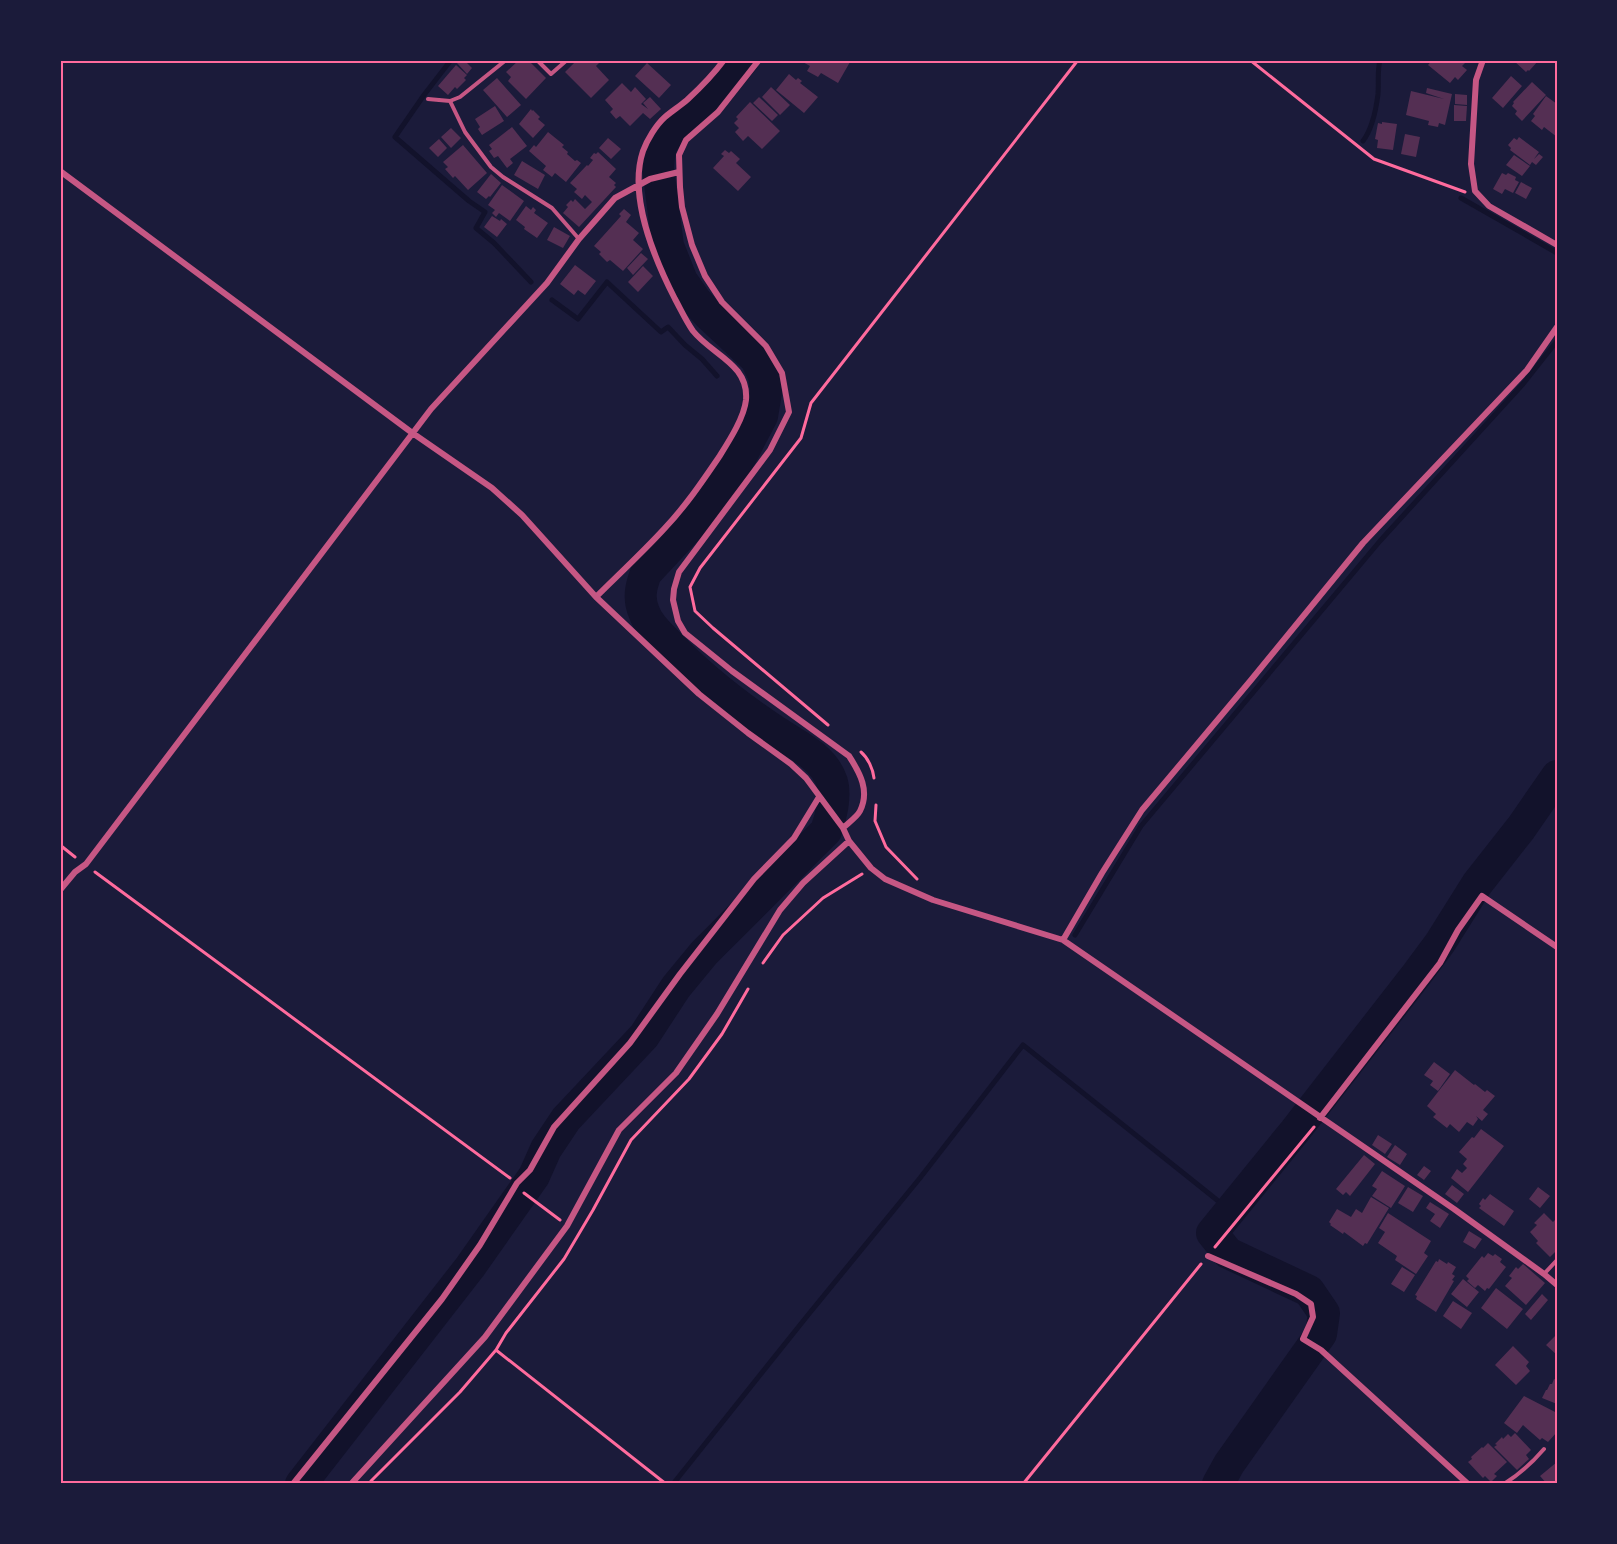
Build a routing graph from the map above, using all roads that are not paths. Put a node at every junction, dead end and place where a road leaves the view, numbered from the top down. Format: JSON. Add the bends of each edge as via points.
{"nodes":[{"id":1,"x":506,"y":60,"type":"edge"},
{"id":2,"x":537,"y":60,"type":"edge"},
{"id":3,"x":567,"y":60,"type":"edge"},
{"id":4,"x":723,"y":60,"type":"edge"},
{"id":5,"x":759,"y":60,"type":"edge"},
{"id":6,"x":1483,"y":60,"type":"edge"},
{"id":7,"x":428,"y":99,"type":"dead end"},
{"id":8,"x":450,"y":101,"type":"junction"},
{"id":9,"x":60,"y":171,"type":"edge"},
{"id":10,"x":679,"y":172,"type":"junction"},
{"id":11,"x":639,"y":185,"type":"junction"},
{"id":12,"x":579,"y":238,"type":"junction"},
{"id":13,"x":1557,"y":245,"type":"edge"},
{"id":14,"x":1557,"y":327,"type":"edge"},
{"id":15,"x":411,"y":432,"type":"junction"},
{"id":16,"x":597,"y":597,"type":"junction"},
{"id":17,"x":819,"y":796,"type":"junction"},
{"id":18,"x":843,"y":828,"type":"junction"},
{"id":19,"x":849,"y":840,"type":"junction"},
{"id":20,"x":60,"y":890,"type":"edge"},
{"id":21,"x":1063,"y":940,"type":"junction"},
{"id":22,"x":1557,"y":947,"type":"edge"},
{"id":23,"x":1320,"y":1118,"type":"junction"},
{"id":24,"x":1208,"y":1256,"type":"road end"},
{"id":25,"x":1557,"y":1260,"type":"edge"},
{"id":26,"x":1544,"y":1274,"type":"junction"},
{"id":27,"x":1557,"y":1285,"type":"edge"},
{"id":28,"x":1544,"y":1449,"type":"dead end"},
{"id":29,"x":293,"y":1484,"type":"edge"},
{"id":30,"x":351,"y":1484,"type":"edge"},
{"id":31,"x":1468,"y":1484,"type":"edge"},
{"id":32,"x":1504,"y":1484,"type":"edge"}],
"edges":[{"from":1,"to":8,"type":"lane"},
{"from":2,"to":3,"type":"lane","via":[[551,74]]},
{"from":4,"to":11,"type":"street","via":[[651,136],[643,152]]},
{"from":5,"to":10,"type":"street","via":[[718,112],[686,140],[679,155]]},
{"from":6,"to":13,"type":"street","via":[[1476,80],[1471,164],[1475,191],[1489,206]]},
{"from":7,"to":8,"type":"lane"},
{"from":8,"to":12,"type":"lane","via":[[465,132],[491,167],[552,208]]},
{"from":9,"to":15,"type":"street"},
{"from":10,"to":11,"type":"street"},
{"from":10,"to":18,"type":"street","via":[[682,207],[705,276],[722,302],[766,346],[782,373],[789,412],[770,450],[679,572],[674,588],[675,610],[686,633],[849,756],[861,776],[864,794],[860,812]]},
{"from":11,"to":12,"type":"street","via":[[615,198]]},
{"from":11,"to":16,"type":"street","via":[[644,222],[664,278],[694,332],[739,372],[746,383],[746,401],[727,445],[701,484],[665,528]]},
{"from":12,"to":15,"type":"street","via":[[547,283]]},
{"from":14,"to":21,"type":"street","via":[[1527,370],[1363,543],[1142,810]]},
{"from":15,"to":16,"type":"street","via":[[492,488]]},
{"from":15,"to":20,"type":"street","via":[[86,864]]},
{"from":16,"to":17,"type":"street","via":[[699,694],[791,764]]},
{"from":17,"to":18,"type":"street"},
{"from":17,"to":29,"type":"street","via":[[794,838],[754,879],[630,1042],[554,1127],[530,1170],[517,1183],[442,1299]]},
{"from":18,"to":19,"type":"street"},
{"from":19,"to":21,"type":"street","via":[[885,879],[933,900]]},
{"from":19,"to":30,"type":"street","via":[[780,910],[676,1073],[619,1130],[567,1226],[485,1337]]},
{"from":21,"to":23,"type":"street"},
{"from":22,"to":23,"type":"street","via":[[1482,896],[1440,963]]},
{"from":23,"to":26,"type":"street"},
{"from":24,"to":31,"type":"street","via":[[1311,1304],[1313,1317],[1304,1339],[1321,1350]]},
{"from":25,"to":26,"type":"lane"},
{"from":26,"to":27,"type":"street"},
{"from":28,"to":32,"type":"lane"}]}
